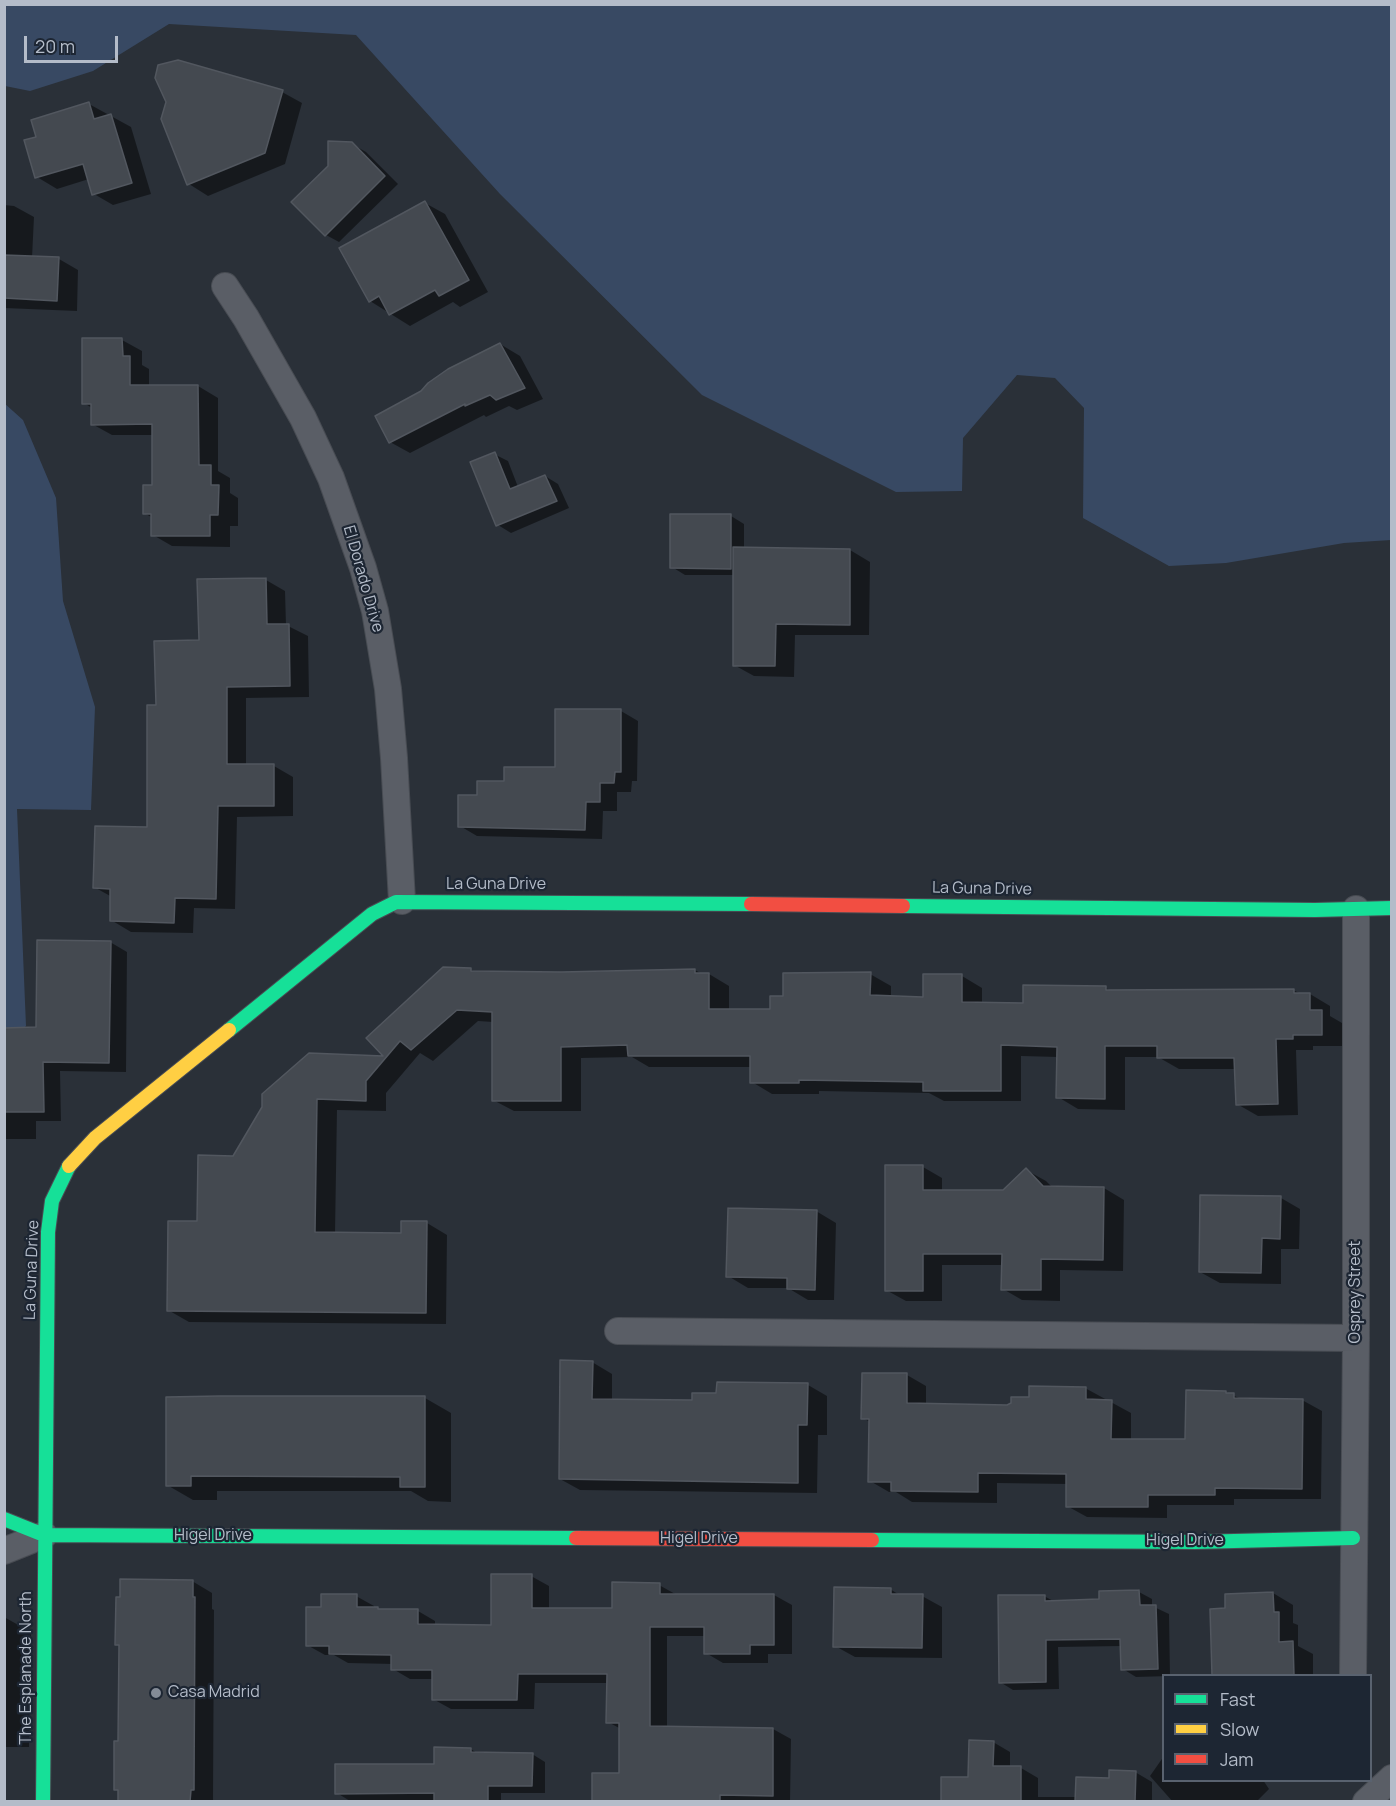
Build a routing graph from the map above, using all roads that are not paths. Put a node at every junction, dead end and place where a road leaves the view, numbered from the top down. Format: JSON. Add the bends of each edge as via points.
{"nodes":[{"id":1,"x":225,"y":286,"type":"dead end"},
{"id":2,"x":402,"y":901,"type":"junction"},
{"id":3,"x":1392,"y":908,"type":"edge"},
{"id":4,"x":1356,"y":909,"type":"junction"},
{"id":5,"x":618,"y":1331,"type":"dead end"},
{"id":6,"x":1356,"y":1338,"type":"junction"},
{"id":7,"x":4,"y":1519,"type":"edge"},
{"id":8,"x":44,"y":1535,"type":"junction"},
{"id":9,"x":1353,"y":1538,"type":"junction"},
{"id":10,"x":4,"y":1551,"type":"edge"},
{"id":11,"x":1353,"y":1674,"type":"edge"},
{"id":12,"x":43,"y":1802,"type":"edge"}],
"edges":[{"from":1,"to":2,"type":"street","name":"El Dorado Drive","via":[[303,418],[331,478],[363,568],[375,611],[388,690]]},
{"from":2,"to":4,"type":"street","name":"La Guna Drive"},
{"from":2,"to":8,"type":"street","name":"La Guna Drive","via":[[372,914],[95,1138],[68,1167],[52,1202],[48,1232]]},
{"from":3,"to":4,"type":"street","name":"La Guna Drive"},
{"from":4,"to":6,"type":"street","name":"Osprey Street"},
{"from":5,"to":6,"type":"street"},
{"from":6,"to":9,"type":"street","name":"Osprey Street"},
{"from":7,"to":8,"type":"street"},
{"from":8,"to":9,"type":"street","name":"Higel Drive","via":[[1195,1542]]},
{"from":8,"to":10,"type":"street"},
{"from":8,"to":12,"type":"street","name":"The Esplanade North"},
{"from":9,"to":11,"type":"street","name":"Osprey Street"}]}
